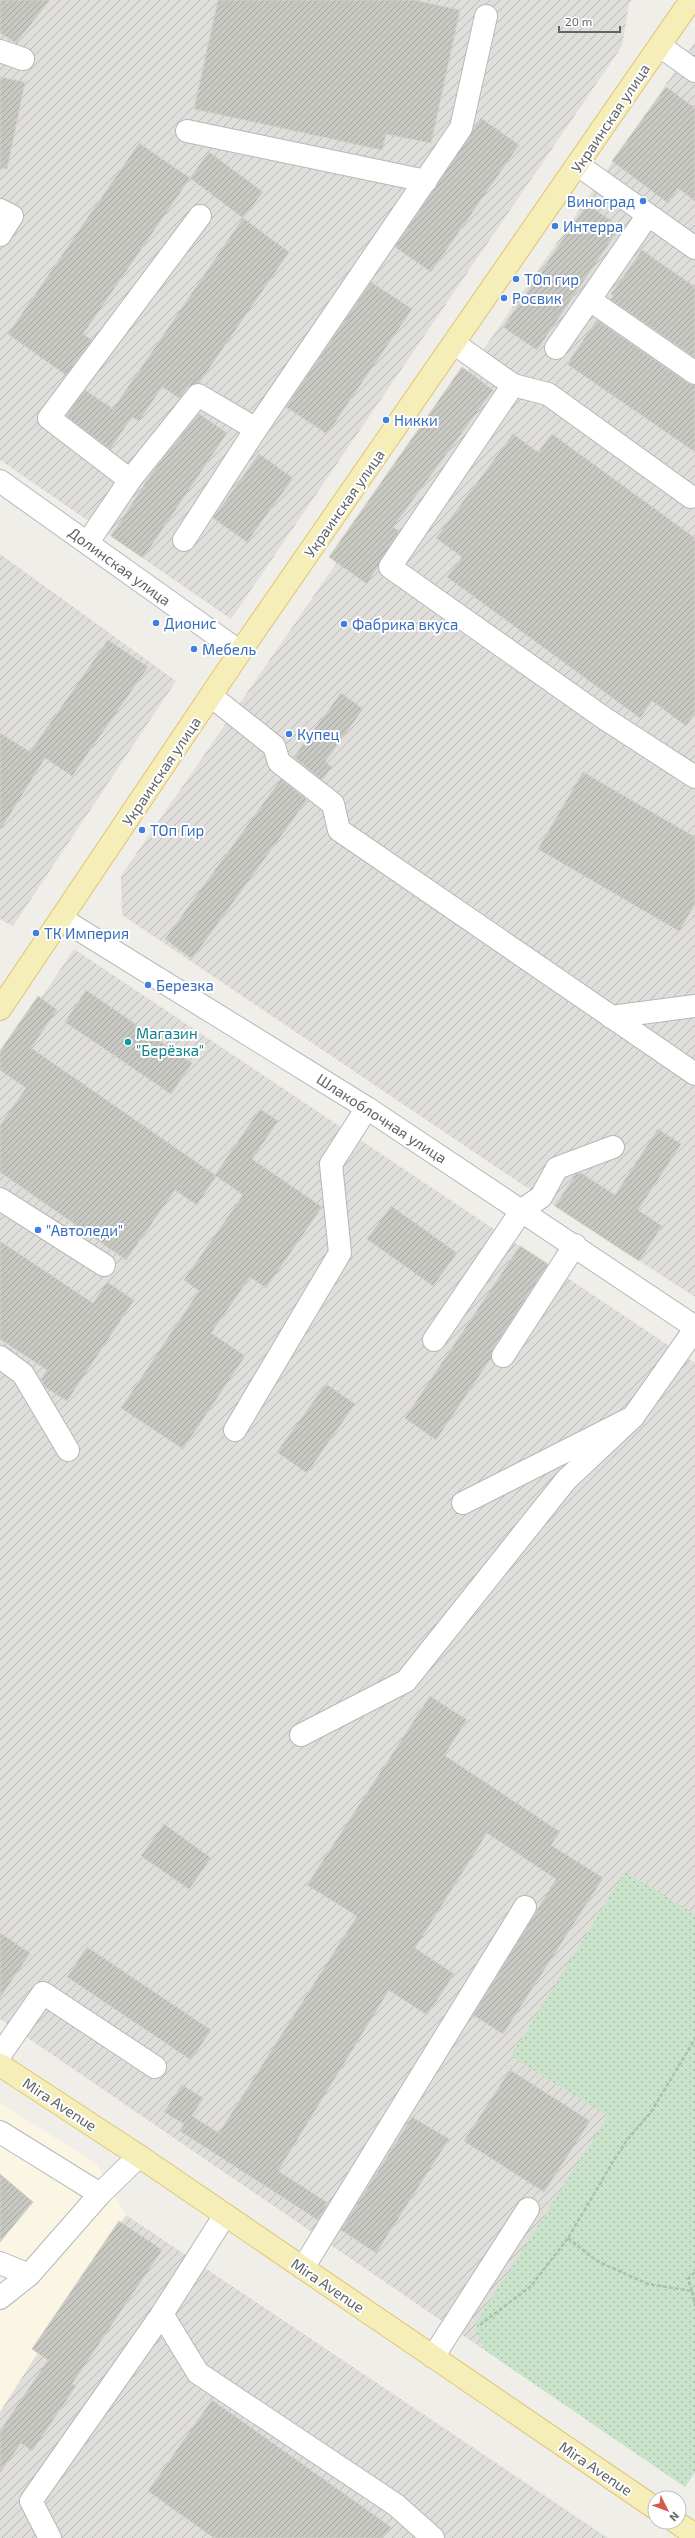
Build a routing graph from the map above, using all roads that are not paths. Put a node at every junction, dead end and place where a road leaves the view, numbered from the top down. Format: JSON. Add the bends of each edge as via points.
{"nodes":[{"id":1,"x":691,"y":0,"type":"edge"},
{"id":2,"x":486,"y":16,"type":"dead end"},
{"id":3,"x":660,"y":46,"type":"junction"},
{"id":4,"x":0,"y":51,"type":"edge"},
{"id":5,"x":23,"y":59,"type":"dead end"},
{"id":6,"x":695,"y":71,"type":"edge"},
{"id":7,"x":187,"y":131,"type":"dead end"},
{"id":8,"x":578,"y":165,"type":"junction"},
{"id":9,"x":426,"y":181,"type":"junction"},
{"id":10,"x":0,"y":210,"type":"edge"},
{"id":11,"x":648,"y":215,"type":"junction"},
{"id":12,"x":200,"y":216,"type":"dead end"},
{"id":13,"x":0,"y":235,"type":"edge"},
{"id":14,"x":695,"y":248,"type":"edge"},
{"id":15,"x":590,"y":300,"type":"junction"},
{"id":16,"x":455,"y":344,"type":"junction"},
{"id":17,"x":556,"y":348,"type":"dead end"},
{"id":18,"x":695,"y":373,"type":"edge"},
{"id":19,"x":513,"y":385,"type":"junction"},
{"id":20,"x":256,"y":429,"type":"junction"},
{"id":21,"x":130,"y":480,"type":"junction"},
{"id":22,"x":0,"y":481,"type":"edge"},
{"id":23,"x":690,"y":497,"type":"dead end"},
{"id":24,"x":184,"y":540,"type":"dead end"},
{"id":25,"x":88,"y":542,"type":"junction"},
{"id":26,"x":240,"y":652,"type":"junction"},
{"id":27,"x":211,"y":696,"type":"junction"},
{"id":28,"x":692,"y":770,"type":"edge"},
{"id":29,"x":62,"y":919,"type":"junction"},
{"id":30,"x":695,"y":1006,"type":"edge"},
{"id":31,"x":0,"y":1009,"type":"edge"},
{"id":32,"x":612,"y":1017,"type":"junction"},
{"id":33,"x":695,"y":1074,"type":"edge"},
{"id":34,"x":368,"y":1108,"type":"junction"},
{"id":35,"x":613,"y":1147,"type":"dead end"},
{"id":36,"x":0,"y":1199,"type":"edge"},
{"id":37,"x":522,"y":1210,"type":"junction"},
{"id":38,"x":575,"y":1245,"type":"junction"},
{"id":39,"x":104,"y":1265,"type":"dead end"},
{"id":40,"x":695,"y":1328,"type":"edge"},
{"id":41,"x":434,"y":1340,"type":"dead end"},
{"id":42,"x":503,"y":1356,"type":"dead end"},
{"id":43,"x":0,"y":1357,"type":"edge"},
{"id":44,"x":633,"y":1418,"type":"junction"},
{"id":45,"x":235,"y":1430,"type":"dead end"},
{"id":46,"x":68,"y":1450,"type":"dead end"},
{"id":47,"x":463,"y":1503,"type":"dead end"},
{"id":48,"x":301,"y":1735,"type":"dead end"},
{"id":49,"x":525,"y":1907,"type":"dead end"},
{"id":50,"x":0,"y":2055,"type":"edge"},
{"id":51,"x":0,"y":2065,"type":"edge"},
{"id":52,"x":155,"y":2067,"type":"dead end"},
{"id":53,"x":0,"y":2132,"type":"edge"},
{"id":54,"x":139,"y":2156,"type":"junction"},
{"id":55,"x":100,"y":2194,"type":"junction"},
{"id":56,"x":528,"y":2209,"type":"dead end"},
{"id":57,"x":225,"y":2215,"type":"junction"},
{"id":58,"x":0,"y":2264,"type":"edge"},
{"id":59,"x":303,"y":2268,"type":"junction"},
{"id":60,"x":29,"y":2275,"type":"junction"},
{"id":61,"x":0,"y":2298,"type":"edge"},
{"id":62,"x":162,"y":2314,"type":"junction"},
{"id":63,"x":433,"y":2357,"type":"junction"},
{"id":64,"x":647,"y":2503,"type":"edge"},
{"id":65,"x":50,"y":2538,"type":"edge"},
{"id":66,"x":433,"y":2538,"type":"edge"}],
"edges":[{"from":1,"to":3,"type":"main road","name":"Украинская улица"},
{"from":2,"to":9,"type":"street","via":[[461,128]]},
{"from":3,"to":6,"type":"street"},
{"from":3,"to":8,"type":"main road","name":"Украинская улица"},
{"from":4,"to":5,"type":"street"},
{"from":7,"to":9,"type":"street"},
{"from":8,"to":11,"type":"street"},
{"from":8,"to":16,"type":"main road","name":"Украинская улица"},
{"from":9,"to":20,"type":"street"},
{"from":10,"to":13,"type":"street","via":[[12,216]]},
{"from":11,"to":14,"type":"street"},
{"from":11,"to":15,"type":"street"},
{"from":12,"to":21,"type":"street","via":[[49,418]]},
{"from":15,"to":17,"type":"street"},
{"from":15,"to":18,"type":"street"},
{"from":16,"to":19,"type":"street"},
{"from":16,"to":26,"type":"main road","name":"Украинская улица"},
{"from":19,"to":23,"type":"street","via":[[548,394]]},
{"from":19,"to":28,"type":"street","via":[[390,567],[604,718]]},
{"from":20,"to":21,"type":"street","via":[[198,395]]},
{"from":20,"to":24,"type":"street"},
{"from":21,"to":25,"type":"street"},
{"from":22,"to":25,"type":"street","name":"Долинская улица"},
{"from":25,"to":26,"type":"street","name":"Долинская улица"},
{"from":26,"to":27,"type":"main road","name":"Украинская улица"},
{"from":27,"to":29,"type":"main road","name":"Украинская улица"},
{"from":27,"to":32,"type":"street","via":[[274,746],[279,762],[333,804],[339,830]]},
{"from":29,"to":31,"type":"main road","name":"Украинская улица"},
{"from":29,"to":34,"type":"street","name":"Шлакоблочная улица"},
{"from":30,"to":32,"type":"street"},
{"from":32,"to":33,"type":"street"},
{"from":34,"to":37,"type":"street","name":"Шлакоблочная улица"},
{"from":34,"to":45,"type":"street","via":[[331,1164],[340,1252]]},
{"from":35,"to":37,"type":"street","via":[[557,1168],[542,1197]]},
{"from":36,"to":39,"type":"street"},
{"from":37,"to":38,"type":"street","name":"Шлакоблочная улица"},
{"from":37,"to":41,"type":"street"},
{"from":38,"to":40,"type":"street","name":"Шлакоблочная улица"},
{"from":38,"to":42,"type":"street"},
{"from":40,"to":44,"type":"street"},
{"from":43,"to":46,"type":"street","via":[[23,1374]]},
{"from":44,"to":47,"type":"street"},
{"from":44,"to":48,"type":"street","via":[[566,1480],[406,1681]]},
{"from":49,"to":59,"type":"street"},
{"from":50,"to":52,"type":"street","via":[[43,1993]]},
{"from":51,"to":54,"type":"main road","name":"Mira Avenue"},
{"from":53,"to":55,"type":"street"},
{"from":54,"to":55,"type":"street"},
{"from":54,"to":57,"type":"main road","name":"Mira Avenue"},
{"from":55,"to":60,"type":"street"},
{"from":56,"to":63,"type":"street"},
{"from":57,"to":59,"type":"main road","name":"Mira Avenue"},
{"from":57,"to":62,"type":"street"},
{"from":58,"to":60,"type":"street"},
{"from":59,"to":63,"type":"main road","name":"Mira Avenue"},
{"from":60,"to":61,"type":"street"},
{"from":62,"to":65,"type":"street","via":[[31,2502]]},
{"from":62,"to":66,"type":"street","via":[[198,2373],[396,2505]]},
{"from":63,"to":64,"type":"main road","name":"Mira Avenue"}]}
